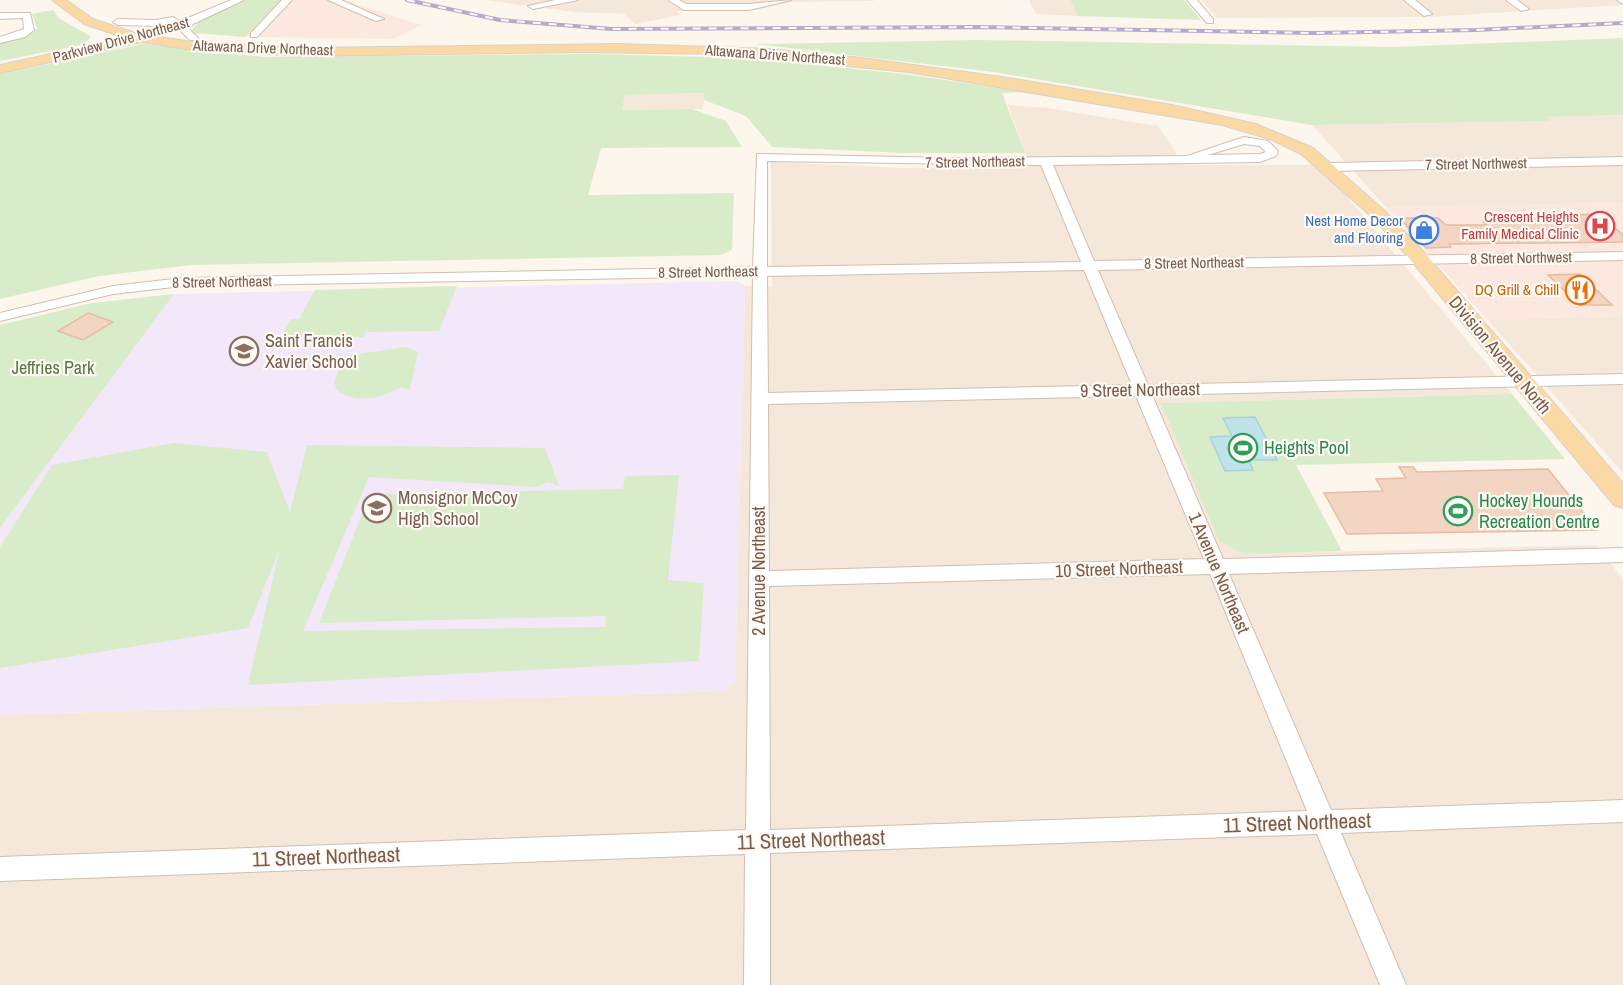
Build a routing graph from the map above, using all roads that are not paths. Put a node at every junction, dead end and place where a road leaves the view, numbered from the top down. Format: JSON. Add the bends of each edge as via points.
{"nodes":[{"id":1,"x":58,"y":0,"type":"edge"},
{"id":2,"x":78,"y":0,"type":"edge"},
{"id":3,"x":223,"y":0,"type":"edge"},
{"id":4,"x":239,"y":0,"type":"edge"},
{"id":5,"x":287,"y":0,"type":"edge"},
{"id":6,"x":333,"y":0,"type":"edge"},
{"id":7,"x":573,"y":0,"type":"edge"},
{"id":8,"x":673,"y":0,"type":"edge"},
{"id":9,"x":786,"y":0,"type":"edge"},
{"id":10,"x":1192,"y":0,"type":"edge"},
{"id":11,"x":1409,"y":0,"type":"edge"},
{"id":12,"x":1511,"y":0,"type":"edge"},
{"id":13,"x":533,"y":6,"type":"dead end"},
{"id":14,"x":1524,"y":9,"type":"dead end"},
{"id":15,"x":1427,"y":14,"type":"dead end"},
{"id":16,"x":0,"y":16,"type":"edge"},
{"id":17,"x":185,"y":20,"type":"junction"},
{"id":18,"x":379,"y":20,"type":"dead end"},
{"id":19,"x":1210,"y":21,"type":"dead end"},
{"id":20,"x":118,"y":22,"type":"junction"},
{"id":21,"x":104,"y":26,"type":"junction"},
{"id":22,"x":143,"y":34,"type":"junction"},
{"id":23,"x":254,"y":35,"type":"dead end"},
{"id":24,"x":193,"y":38,"type":"junction"},
{"id":25,"x":0,"y":40,"type":"edge"},
{"id":26,"x":71,"y":50,"type":"junction"},
{"id":27,"x":405,"y":50,"type":"junction"},
{"id":28,"x":0,"y":67,"type":"edge"},
{"id":29,"x":1315,"y":151,"type":"joint"},
{"id":30,"x":761,"y":157,"type":"joint"},
{"id":31,"x":1189,"y":159,"type":"junction"},
{"id":32,"x":1045,"y":161,"type":"junction"},
{"id":33,"x":1623,"y":162,"type":"edge"},
{"id":34,"x":1337,"y":167,"type":"junction"},
{"id":35,"x":1623,"y":256,"type":"edge"},
{"id":36,"x":1419,"y":260,"type":"junction"},
{"id":37,"x":1089,"y":265,"type":"junction"},
{"id":38,"x":760,"y":271,"type":"junction"},
{"id":39,"x":0,"y":316,"type":"edge"},
{"id":40,"x":1623,"y":379,"type":"edge"},
{"id":41,"x":1521,"y":381,"type":"junction"},
{"id":42,"x":1142,"y":390,"type":"junction"},
{"id":43,"x":759,"y":399,"type":"junction"},
{"id":44,"x":1623,"y":499,"type":"edge"},
{"id":45,"x":1623,"y":555,"type":"edge"},
{"id":46,"x":1216,"y":566,"type":"junction"},
{"id":47,"x":759,"y":579,"type":"junction"},
{"id":48,"x":1623,"y":811,"type":"edge"},
{"id":49,"x":1324,"y":822,"type":"junction"},
{"id":50,"x":758,"y":842,"type":"junction"},
{"id":51,"x":0,"y":869,"type":"edge"},
{"id":52,"x":757,"y":985,"type":"edge"},
{"id":53,"x":1393,"y":985,"type":"edge"}],
"edges":[{"from":1,"to":21,"type":"main road","name":"Altawana Drive Northeast","via":[[74,14]]},
{"from":2,"to":20,"type":"main road","name":"Altawana Drive Northeast"},
{"from":3,"to":17,"type":"street","name":"Parkview Drive Northeast"},
{"from":4,"to":17,"type":"street","name":"Parkview Drive Northeast"},
{"from":5,"to":23,"type":"street"},
{"from":6,"to":18,"type":"street"},
{"from":7,"to":13,"type":"street"},
{"from":8,"to":9,"type":"street","via":[[684,7],[749,7]]},
{"from":10,"to":19,"type":"street"},
{"from":11,"to":15,"type":"street"},
{"from":12,"to":14,"type":"street"},
{"from":16,"to":25,"type":"street","via":[[27,15],[29,30]]},
{"from":17,"to":20,"type":"street"},
{"from":17,"to":22,"type":"street","name":"Parkview Drive Northeast"},
{"from":17,"to":24,"type":"street","via":[[184,29]]},
{"from":20,"to":22,"type":"main road","name":"Altawana Drive Northeast"},
{"from":21,"to":22,"type":"main road","name":"Altawana Drive Northeast"},
{"from":21,"to":26,"type":"main road","via":[[102,37]]},
{"from":22,"to":24,"type":"main road","name":"Altawana Drive Northeast"},
{"from":22,"to":26,"type":"main road","name":"Parkview Drive Northeast"},
{"from":22,"to":27,"type":"main road","name":"Altawana Drive Northeast","via":[[188,45],[262,51]]},
{"from":22,"to":28,"type":"main road","name":"Parkview Drive Northeast"},
{"from":24,"to":27,"type":"main road","name":"Altawana Drive Northeast"},
{"from":26,"to":28,"type":"main road","name":"Parkview Drive Northeast"},
{"from":27,"to":29,"type":"main road","name":"Altawana Drive Northeast","via":[[595,48],[752,52],[935,72],[1143,105],[1246,127]]},
{"from":29,"to":34,"type":"main road","name":"Division Avenue North"},
{"from":30,"to":32,"type":"street","name":"7 Street Northeast","via":[[902,163]]},
{"from":30,"to":38,"type":"street","name":"2 Avenue Northeast"},
{"from":31,"to":31,"type":"street","name":"7 Street Northeast","via":[[1260,158],[1272,151],[1263,143],[1245,140]]},
{"from":31,"to":32,"type":"street","name":"7 Street Northeast"},
{"from":32,"to":37,"type":"street","name":"1 Avenue Northeast"},
{"from":33,"to":34,"type":"street","name":"7 Street Northwest"},
{"from":34,"to":36,"type":"main road","name":"Division Avenue North","via":[[1367,192],[1376,210]]},
{"from":35,"to":36,"type":"street","name":"8 Street Northwest"},
{"from":36,"to":37,"type":"street","name":"8 Street Northeast"},
{"from":36,"to":41,"type":"main road","name":"Division Avenue North"},
{"from":37,"to":38,"type":"street","name":"8 Street Northeast"},
{"from":37,"to":42,"type":"street","name":"1 Avenue Northeast"},
{"from":38,"to":39,"type":"street","name":"8 Street Northeast","via":[[182,282],[113,290]]},
{"from":38,"to":43,"type":"street","name":"2 Avenue Northeast"},
{"from":40,"to":41,"type":"street","name":"9 Street Northeast"},
{"from":41,"to":42,"type":"street","name":"9 Street Northeast"},
{"from":41,"to":44,"type":"main road","name":"Division Avenue North"},
{"from":42,"to":43,"type":"street","name":"9 Street Northeast"},
{"from":42,"to":46,"type":"street","name":"1 Avenue Northeast"},
{"from":43,"to":47,"type":"street","name":"2 Avenue Northeast"},
{"from":45,"to":46,"type":"street","name":"10 Street Northeast"},
{"from":46,"to":47,"type":"street","name":"10 Street Northeast"},
{"from":46,"to":49,"type":"street","name":"1 Avenue Northeast"},
{"from":47,"to":50,"type":"street","name":"2 Avenue Northeast"},
{"from":48,"to":49,"type":"street","name":"11 Street Northeast"},
{"from":49,"to":50,"type":"street","name":"11 Street Northeast"},
{"from":49,"to":53,"type":"street","name":"1 Avenue Northeast"},
{"from":50,"to":51,"type":"street","name":"11 Street Northeast"},
{"from":50,"to":52,"type":"street","name":"2 Avenue Northeast"}]}
